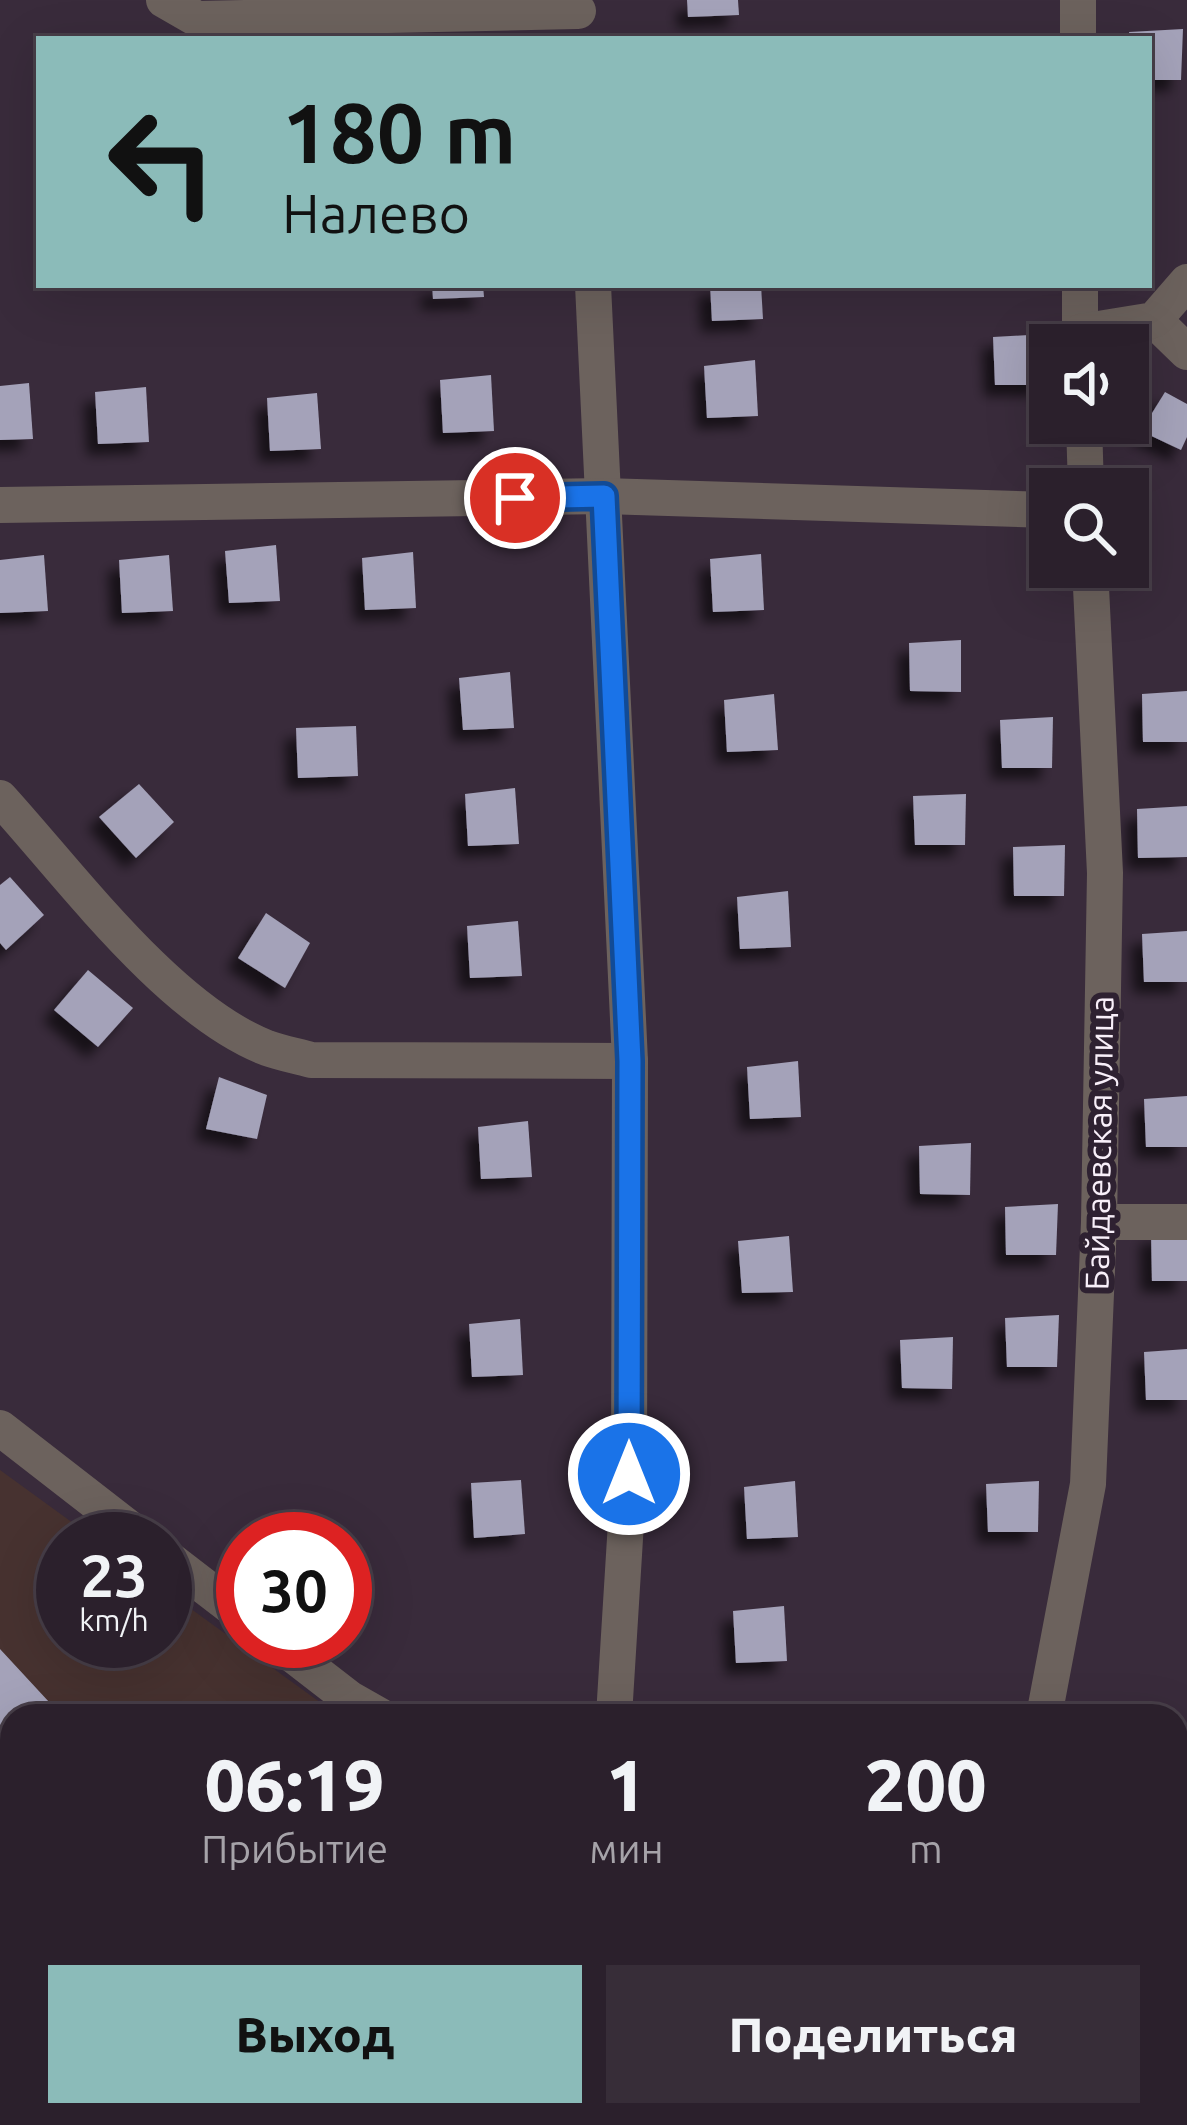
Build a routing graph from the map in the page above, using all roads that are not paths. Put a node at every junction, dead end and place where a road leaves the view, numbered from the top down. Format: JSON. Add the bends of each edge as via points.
{"nodes":[{"id":1,"x":164,"y":0,"type":"edge"},
{"id":2,"x":1078,"y":0,"type":"edge"},
{"id":3,"x":578,"y":16,"type":"edge"},
{"id":4,"x":1078,"y":36,"type":"edge"},
{"id":5,"x":1187,"y":281,"type":"edge"},
{"id":6,"x":592,"y":288,"type":"edge"},
{"id":7,"x":1079,"y":288,"type":"edge"},
{"id":8,"x":1154,"y":320,"type":"junction"},
{"id":9,"x":1080,"y":324,"type":"edge"},
{"id":10,"x":1138,"y":324,"type":"edge"},
{"id":11,"x":1187,"y":352,"type":"edge"},
{"id":12,"x":604,"y":496,"type":"junction"},
{"id":13,"x":0,"y":505,"type":"edge"},
{"id":14,"x":1029,"y":509,"type":"edge"},
{"id":15,"x":1091,"y":588,"type":"edge"},
{"id":16,"x":0,"y":797,"type":"edge"},
{"id":17,"x":630,"y":1061,"type":"junction"},
{"id":18,"x":1099,"y":1222,"type":"junction"},
{"id":19,"x":1187,"y":1222,"type":"edge"},
{"id":20,"x":0,"y":1428,"type":"edge"},
{"id":21,"x":108,"y":1512,"type":"edge"},
{"id":22,"x":192,"y":1577,"type":"edge"},
{"id":23,"x":216,"y":1595,"type":"edge"},
{"id":24,"x":309,"y":1668,"type":"edge"},
{"id":25,"x":358,"y":1704,"type":"edge"},
{"id":26,"x":615,"y":1704,"type":"edge"},
{"id":27,"x":1046,"y":1704,"type":"edge"}],
"edges":[{"from":1,"to":3,"type":"street","via":[[197,19]]},
{"from":2,"to":4,"type":"street"},
{"from":5,"to":8,"type":"street"},
{"from":6,"to":12,"type":"street"},
{"from":7,"to":9,"type":"street"},
{"from":8,"to":10,"type":"street"},
{"from":8,"to":11,"type":"street"},
{"from":12,"to":13,"type":"street"},
{"from":12,"to":14,"type":"street"},
{"from":12,"to":17,"type":"street"},
{"from":15,"to":18,"type":"street","name":"Байдаевская улица","via":[[1105,873]]},
{"from":16,"to":17,"type":"street","via":[[159,974],[192,1004],[267,1048],[311,1060]]},
{"from":17,"to":26,"type":"street","via":[[629,1474]]},
{"from":18,"to":19,"type":"street"},
{"from":18,"to":27,"type":"street","name":"Байдаевская улица","via":[[1088,1484]]},
{"from":20,"to":21,"type":"street"},
{"from":22,"to":23,"type":"street"},
{"from":24,"to":25,"type":"street"}]}
